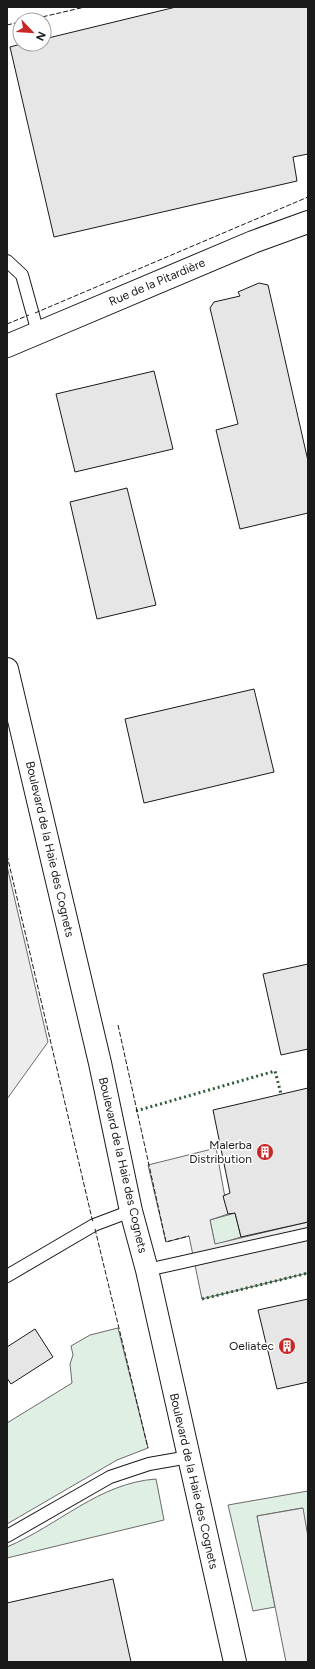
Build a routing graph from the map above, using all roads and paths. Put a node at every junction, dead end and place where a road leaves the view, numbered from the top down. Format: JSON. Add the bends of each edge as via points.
{"nodes":[{"id":1,"x":308,"y":222,"type":"edge"},
{"id":2,"x":7,"y":260,"type":"edge"},
{"id":3,"x":38,"y":333,"type":"junction"},
{"id":4,"x":7,"y":346,"type":"edge"},
{"id":5,"x":7,"y":669,"type":"edge"},
{"id":6,"x":132,"y":1212,"type":"junction"},
{"id":7,"x":308,"y":1234,"type":"edge"},
{"id":8,"x":147,"y":1270,"type":"junction"},
{"id":9,"x":7,"y":1276,"type":"edge"},
{"id":10,"x":189,"y":1457,"type":"junction"},
{"id":11,"x":7,"y":1536,"type":"edge"},
{"id":12,"x":235,"y":1662,"type":"edge"}],
"edges":[{"from":1,"to":3,"type":"main road","name":"Rue de la Pitardière","via":[[253,242]]},
{"from":2,"to":3,"type":"lane","via":[[22,275]]},
{"from":3,"to":4,"type":"main road","name":"Rue de la Pitardière"},
{"from":5,"to":6,"type":"main road","name":"Boulevard de la Haie des Cognets","via":[[100,1063]]},
{"from":6,"to":8,"type":"main road","name":"Boulevard de la Haie des Cognets"},
{"from":6,"to":9,"type":"lane","via":[[94,1225]]},
{"from":7,"to":8,"type":"lane"},
{"from":8,"to":10,"type":"main road","name":"Boulevard de la Haie des Cognets"},
{"from":10,"to":11,"type":"lane","via":[[149,1464],[110,1477]]},
{"from":10,"to":12,"type":"main road","name":"Boulevard de la Haie des Cognets"}]}
